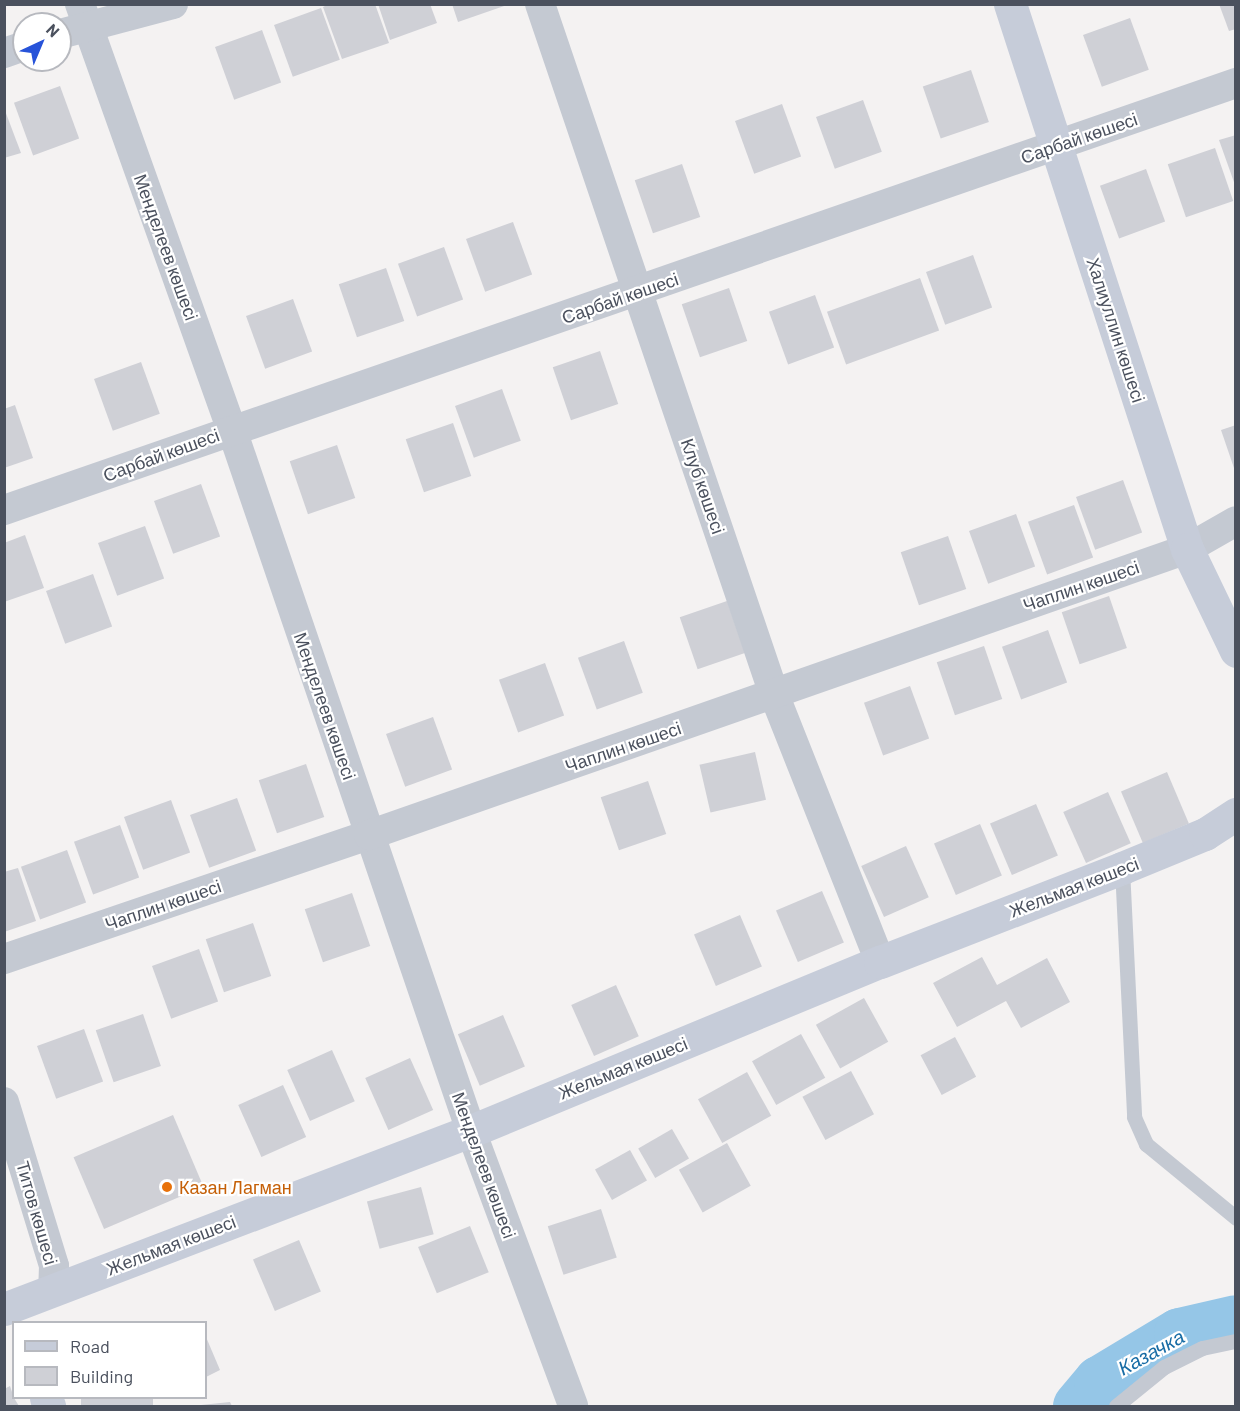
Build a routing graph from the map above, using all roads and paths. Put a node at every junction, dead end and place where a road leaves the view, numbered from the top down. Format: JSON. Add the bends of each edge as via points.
{"nodes":[{"id":1,"x":173,"y":4,"type":"edge"},
{"id":2,"x":540,"y":4,"type":"edge"},
{"id":3,"x":1010,"y":4,"type":"edge"},
{"id":4,"x":76,"y":21,"type":"edge"},
{"id":5,"x":1236,"y":83,"type":"edge"},
{"id":6,"x":1057,"y":146,"type":"junction"},
{"id":7,"x":637,"y":292,"type":"junction"},
{"id":8,"x":232,"y":430,"type":"junction"},
{"id":9,"x":4,"y":510,"type":"edge"},
{"id":10,"x":1236,"y":521,"type":"edge"},
{"id":11,"x":1186,"y":549,"type":"junction"},
{"id":12,"x":1236,"y":651,"type":"edge"},
{"id":13,"x":774,"y":694,"type":"junction"},
{"id":14,"x":1236,"y":814,"type":"edge"},
{"id":15,"x":369,"y":836,"type":"junction"},
{"id":16,"x":1122,"y":868,"type":"junction"},
{"id":17,"x":4,"y":959,"type":"edge"},
{"id":18,"x":880,"y":962,"type":"junction"},
{"id":19,"x":4,"y":1102,"type":"edge"},
{"id":20,"x":471,"y":1131,"type":"junction"},
{"id":21,"x":1236,"y":1218,"type":"edge"},
{"id":22,"x":53,"y":1290,"type":"junction"},
{"id":23,"x":4,"y":1309,"type":"edge"},
{"id":24,"x":43,"y":1321,"type":"edge"},
{"id":25,"x":1236,"y":1341,"type":"edge"},
{"id":26,"x":573,"y":1407,"type":"edge"},
{"id":27,"x":1116,"y":1407,"type":"edge"}],
"edges":[{"from":1,"to":4,"type":"street"},
{"from":2,"to":7,"type":"street","name":"Клуб көшесі"},
{"from":3,"to":6,"type":"street","name":"Халиуллин көшесі"},
{"from":4,"to":8,"type":"street","name":"Менделеев көшесі"},
{"from":5,"to":6,"type":"street","name":"Сарбай көшесі"},
{"from":6,"to":7,"type":"street","name":"Сарбай көшесі"},
{"from":6,"to":11,"type":"street","name":"Халиуллин көшесі"},
{"from":7,"to":8,"type":"street","name":"Сарбай көшесі"},
{"from":7,"to":13,"type":"street","name":"Клуб көшесі"},
{"from":8,"to":9,"type":"street","name":"Сарбай көшесі"},
{"from":8,"to":15,"type":"street","name":"Менделеев көшесі"},
{"from":10,"to":11,"type":"street","name":"Чаплин көшесі"},
{"from":11,"to":12,"type":"street","name":"Халиуллин көшесі"},
{"from":11,"to":13,"type":"street","name":"Чаплин көшесі"},
{"from":13,"to":15,"type":"street","name":"Чаплин көшесі"},
{"from":13,"to":18,"type":"street","name":"Клуб көшесі"},
{"from":14,"to":16,"type":"street","name":"Жельмая көшесі","via":[[1205,834]]},
{"from":15,"to":17,"type":"street","name":"Чаплин көшесі"},
{"from":15,"to":20,"type":"street","name":"Менделеев көшесі"},
{"from":16,"to":18,"type":"street","name":"Жельмая көшесі"},
{"from":16,"to":21,"type":"lane","via":[[1134,1117],[1146,1144]]},
{"from":18,"to":20,"type":"street","name":"Жельмая көшесі"},
{"from":19,"to":22,"type":"street","name":"Титов көшесі","via":[[54,1266]]},
{"from":20,"to":22,"type":"street","name":"Жельмая көшесі"},
{"from":20,"to":26,"type":"street","name":"Менделеев көшесі"},
{"from":22,"to":23,"type":"street","name":"Жельмая көшесі"},
{"from":22,"to":24,"type":"street"},
{"from":25,"to":27,"type":"lane","via":[[1202,1348],[1164,1367]]}]}
